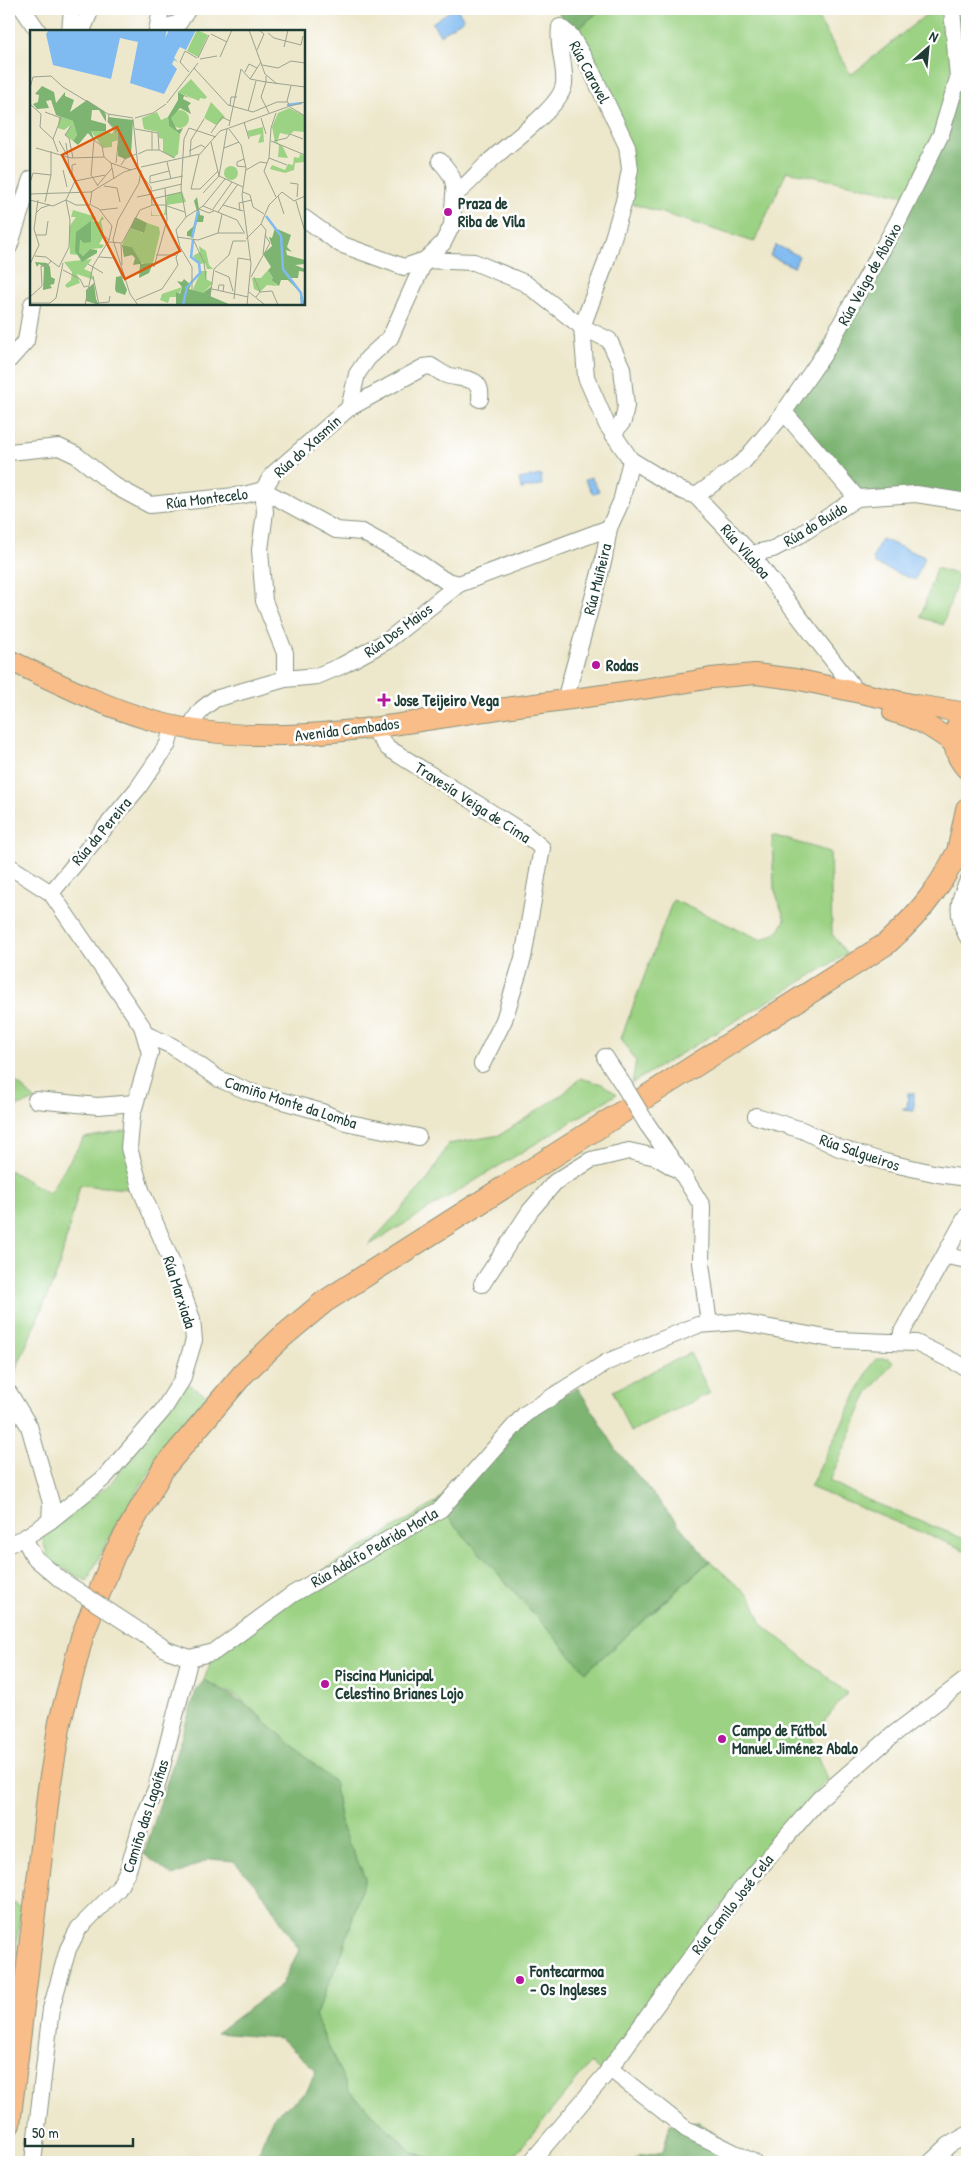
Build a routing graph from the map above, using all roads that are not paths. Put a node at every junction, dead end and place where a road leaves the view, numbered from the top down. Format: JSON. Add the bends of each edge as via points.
{"nodes":[{"id":1,"x":22,"y":9,"type":"edge"},
{"id":2,"x":72,"y":9,"type":"edge"},
{"id":3,"x":91,"y":9,"type":"edge"},
{"id":4,"x":161,"y":9,"type":"edge"},
{"id":5,"x":188,"y":9,"type":"edge"},
{"id":6,"x":952,"y":9,"type":"edge"},
{"id":7,"x":37,"y":30,"type":"edge"},
{"id":8,"x":70,"y":30,"type":"edge"},
{"id":9,"x":82,"y":30,"type":"edge"},
{"id":10,"x":165,"y":30,"type":"edge"},
{"id":11,"x":440,"y":161,"type":"dead end"},
{"id":12,"x":30,"y":183,"type":"edge"},
{"id":13,"x":454,"y":195,"type":"junction"},
{"id":14,"x":305,"y":219,"type":"edge"},
{"id":15,"x":9,"y":247,"type":"edge"},
{"id":16,"x":425,"y":260,"type":"junction"},
{"id":17,"x":32,"y":305,"type":"edge"},
{"id":18,"x":582,"y":327,"type":"junction"},
{"id":19,"x":9,"y":360,"type":"edge"},
{"id":20,"x":480,"y":399,"type":"dead end"},
{"id":21,"x":349,"y":408,"type":"junction"},
{"id":22,"x":784,"y":412,"type":"junction"},
{"id":23,"x":613,"y":434,"type":"junction"},
{"id":24,"x":9,"y":452,"type":"edge"},
{"id":25,"x":631,"y":460,"type":"junction"},
{"id":26,"x":263,"y":490,"type":"junction"},
{"id":27,"x":696,"y":496,"type":"junction"},
{"id":28,"x":857,"y":498,"type":"junction"},
{"id":29,"x":967,"y":502,"type":"edge"},
{"id":30,"x":609,"y":528,"type":"junction"},
{"id":31,"x":751,"y":554,"type":"junction"},
{"id":32,"x":459,"y":584,"type":"junction"},
{"id":33,"x":9,"y":660,"type":"edge"},
{"id":34,"x":285,"y":680,"type":"junction"},
{"id":35,"x":696,"y":681,"type":"junction"},
{"id":36,"x":857,"y":692,"type":"junction"},
{"id":37,"x":565,"y":700,"type":"junction"},
{"id":38,"x":967,"y":714,"type":"edge"},
{"id":39,"x":182,"y":726,"type":"junction"},
{"id":40,"x":371,"y":726,"type":"junction"},
{"id":41,"x":954,"y":744,"type":"junction"},
{"id":42,"x":967,"y":769,"type":"edge"},
{"id":43,"x":967,"y":808,"type":"edge"},
{"id":44,"x":967,"y":833,"type":"edge"},
{"id":45,"x":957,"y":855,"type":"junction"},
{"id":46,"x":9,"y":866,"type":"edge"},
{"id":47,"x":967,"y":883,"type":"edge"},
{"id":48,"x":51,"y":893,"type":"junction"},
{"id":49,"x":967,"y":936,"type":"edge"},
{"id":50,"x":144,"y":1034,"type":"junction"},
{"id":51,"x":605,"y":1057,"type":"dead end"},
{"id":52,"x":482,"y":1064,"type":"dead end"},
{"id":53,"x":36,"y":1100,"type":"dead end"},
{"id":54,"x":135,"y":1104,"type":"junction"},
{"id":55,"x":756,"y":1116,"type":"dead end"},
{"id":56,"x":418,"y":1137,"type":"dead end"},
{"id":57,"x":681,"y":1172,"type":"junction"},
{"id":58,"x":967,"y":1178,"type":"edge"},
{"id":59,"x":967,"y":1215,"type":"edge"},
{"id":60,"x":946,"y":1256,"type":"junction"},
{"id":61,"x":967,"y":1260,"type":"edge"},
{"id":62,"x":482,"y":1284,"type":"dead end"},
{"id":63,"x":709,"y":1324,"type":"junction"},
{"id":64,"x":901,"y":1341,"type":"junction"},
{"id":65,"x":967,"y":1368,"type":"edge"},
{"id":66,"x":9,"y":1393,"type":"edge"},
{"id":67,"x":50,"y":1522,"type":"junction"},
{"id":68,"x":24,"y":1538,"type":"junction"},
{"id":69,"x":9,"y":1544,"type":"edge"},
{"id":70,"x":190,"y":1658,"type":"junction"},
{"id":71,"x":967,"y":1679,"type":"edge"},
{"id":72,"x":609,"y":2068,"type":"junction"},
{"id":73,"x":9,"y":2124,"type":"edge"},
{"id":74,"x":967,"y":2136,"type":"edge"},
{"id":75,"x":33,"y":2162,"type":"edge"},
{"id":76,"x":531,"y":2162,"type":"edge"},
{"id":77,"x":753,"y":2162,"type":"edge"},
{"id":78,"x":930,"y":2162,"type":"edge"}],
"edges":[{"from":1,"to":7,"type":"street"},
{"from":2,"to":8,"type":"street"},
{"from":3,"to":9,"type":"street"},
{"from":4,"to":10,"type":"street"},
{"from":5,"to":10,"type":"street","via":[[179,23]]},
{"from":6,"to":22,"type":"street","name":"Rúa Veiga de Abaixo","via":[[958,78],[941,134],[856,299],[824,354]]},
{"from":11,"to":13,"type":"street","via":[[451,173]]},
{"from":12,"to":15,"type":"street"},
{"from":13,"to":16,"type":"street","via":[[452,225],[444,243]]},
{"from":13,"to":18,"type":"street","name":"Rúa Caravel","via":[[534,125],[560,94],[564,84],[558,42],[560,27],[571,36],[591,70],[627,146],[630,169],[605,265]]},
{"from":14,"to":16,"type":"street","via":[[340,244],[404,267]]},
{"from":16,"to":18,"type":"street","via":[[474,262],[525,283]]},
{"from":16,"to":21,"type":"street","name":"Rúa do Xasmín","via":[[390,338],[356,374]]},
{"from":17,"to":19,"type":"street","via":[[26,340]]},
{"from":18,"to":23,"type":"street","name":"Rúa Vilaboa","via":[[586,377]]},
{"from":18,"to":23,"type":"street","via":[[608,340],[622,368],[626,406],[623,421]]},
{"from":20,"to":21,"type":"street","via":[[479,385],[474,381],[444,374],[431,366]]},
{"from":21,"to":26,"type":"street","name":"Rúa do Xasmín","via":[[273,474]]},
{"from":22,"to":27,"type":"street","name":"Rúa Veiga de Abaixo","via":[[744,461]]},
{"from":22,"to":28,"type":"street"},
{"from":23,"to":25,"type":"street","name":"Rúa Vilaboa"},
{"from":24,"to":26,"type":"street","name":"Rúa Montecelo","via":[[59,447],[76,455],[115,486],[150,505]]},
{"from":25,"to":27,"type":"street","name":"Rúa Vilaboa","via":[[680,490]]},
{"from":25,"to":30,"type":"street","name":"Rúa Muiñeira","via":[[621,502]]},
{"from":26,"to":32,"type":"street","name":"Rúa Montecelo","via":[[336,530],[362,532],[444,580]]},
{"from":26,"to":34,"type":"street","name":"Rúa do Xasmín","via":[[265,512],[260,550],[264,601],[284,653]]},
{"from":27,"to":31,"type":"street","name":"Rúa Vilaboa"},
{"from":28,"to":29,"type":"street","name":"Rúa do Buído","via":[[916,494]]},
{"from":28,"to":31,"type":"street","name":"Rúa do Buído","via":[[800,535],[773,549]]},
{"from":30,"to":32,"type":"street","name":"Rúa Dos Maios"},
{"from":30,"to":37,"type":"street","name":"Rúa Muiñeira","via":[[604,558]]},
{"from":31,"to":36,"type":"street","name":"Rúa Vilaboa"},
{"from":32,"to":34,"type":"street","name":"Rúa Dos Maios","via":[[387,641],[362,656],[317,676]]},
{"from":33,"to":39,"type":"main road","name":"Avenida Cambados","via":[[93,699],[155,721]]},
{"from":34,"to":39,"type":"street","name":"Rúa Dos Maios","via":[[216,699],[194,720]]},
{"from":35,"to":36,"type":"main road","via":[[755,674]]},
{"from":35,"to":37,"type":"main road","name":"Avenida Cambados"},
{"from":35,"to":41,"type":"main road","via":[[793,689],[903,715],[931,726]]},
{"from":36,"to":38,"type":"main road"},
{"from":37,"to":40,"type":"main road","name":"Avenida Cambados"},
{"from":38,"to":41,"type":"highway","via":[[957,729]]},
{"from":39,"to":40,"type":"main road","name":"Avenida Cambados","via":[[279,736]]},
{"from":39,"to":48,"type":"street","name":"Rúa da Pereira","via":[[138,788]]},
{"from":40,"to":52,"type":"street","name":"Travesía Veiga de Cima","via":[[388,748],[524,833],[542,848],[523,958],[504,1020]]},
{"from":41,"to":42,"type":"highway"},
{"from":43,"to":45,"type":"highway"},
{"from":44,"to":45,"type":"highway"},
{"from":45,"to":73,"type":"highway","via":[[937,890],[916,916],[886,944],[324,1302],[243,1374],[163,1469],[114,1555],[82,1637],[60,1722],[49,1788]]},
{"from":46,"to":48,"type":"street"},
{"from":47,"to":49,"type":"street","via":[[960,897],[958,912]]},
{"from":48,"to":50,"type":"street","name":"Rúa Marxiada","via":[[142,1026]]},
{"from":50,"to":54,"type":"street","name":"Rúa Marxiada","via":[[150,1053]]},
{"from":50,"to":56,"type":"street","name":"Camiño Monte da Lomba","via":[[172,1046],[219,1079],[250,1092],[322,1112],[345,1122]]},
{"from":51,"to":57,"type":"street","bridge":true},
{"from":53,"to":54,"type":"street","via":[[98,1106]]},
{"from":54,"to":67,"type":"street","name":"Rúa Marxiada","via":[[129,1148],[192,1319],[194,1340],[182,1380],[163,1410],[104,1478]]},
{"from":55,"to":58,"type":"street","name":"Rúa Salgueiros","via":[[802,1130],[838,1148],[885,1162]]},
{"from":57,"to":62,"type":"street","via":[[656,1157],[629,1151],[591,1160],[555,1182],[536,1204]]},
{"from":57,"to":63,"type":"street","via":[[702,1206],[701,1263]]},
{"from":59,"to":60,"type":"street"},
{"from":60,"to":61,"type":"street"},
{"from":60,"to":64,"type":"street","via":[[930,1278],[902,1332]]},
{"from":63,"to":64,"type":"street","name":"Rúa Adolfo Pedrido Morla","via":[[738,1322],[837,1340]]},
{"from":63,"to":70,"type":"street","name":"Rúa Adolfo Pedrido Morla","via":[[698,1325],[607,1362],[525,1414],[441,1509],[293,1594],[214,1652]]},
{"from":64,"to":65,"type":"street","name":"Rúa Adolfo Pedrido Morla","via":[[916,1343]]},
{"from":66,"to":67,"type":"street","via":[[29,1426],[50,1503]]},
{"from":67,"to":68,"type":"street","name":"Rúa Marxiada"},
{"from":68,"to":69,"type":"street","name":"Rúa Marxiada"},
{"from":68,"to":70,"type":"street","bridge":true,"via":[[34,1557],[61,1580],[167,1650]]},
{"from":70,"to":75,"type":"street","name":"Camiño das Lagoíñas","via":[[156,1790],[142,1822],[128,1870],[118,1889],[79,1928],[68,1949],[51,2009]]},
{"from":71,"to":72,"type":"street","name":"Rúa Camilo José Cela","via":[[894,1734],[819,1799],[738,1893]]},
{"from":72,"to":76,"type":"street","name":"Rúa Camilo José Cela"},
{"from":72,"to":77,"type":"street","via":[[686,2128]]},
{"from":74,"to":78,"type":"street","via":[[949,2145]]}]}
